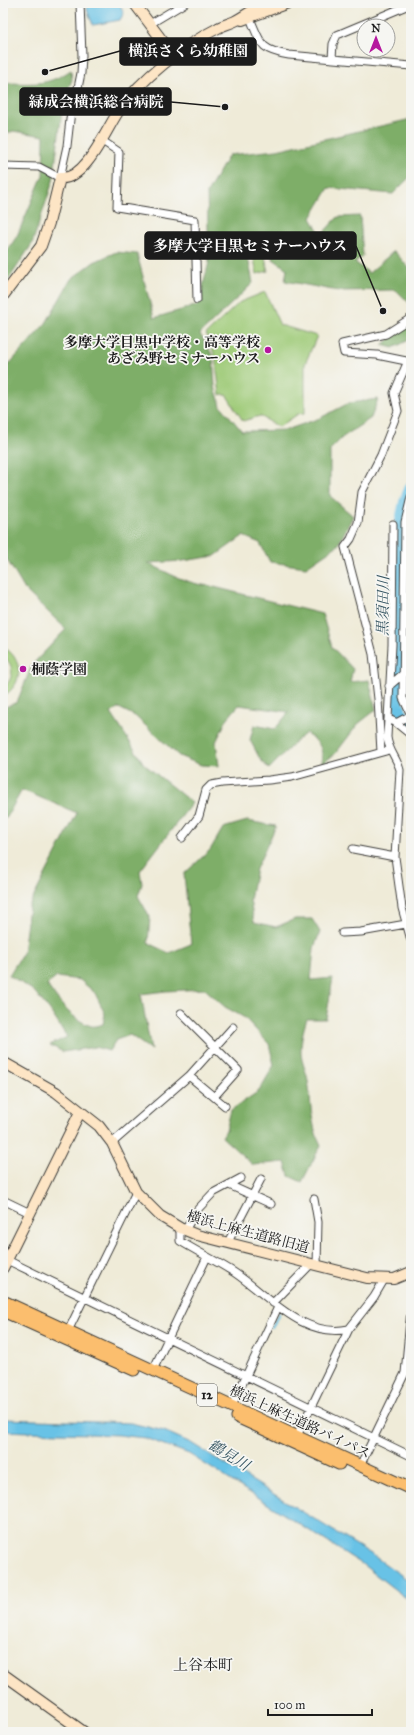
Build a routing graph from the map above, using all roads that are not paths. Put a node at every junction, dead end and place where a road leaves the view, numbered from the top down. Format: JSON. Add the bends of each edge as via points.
{"nodes":[{"id":1,"x":80,"y":3,"type":"edge"},
{"id":2,"x":134,"y":3,"type":"edge"},
{"id":3,"x":185,"y":3,"type":"edge"},
{"id":4,"x":267,"y":3,"type":"edge"},
{"id":5,"x":288,"y":3,"type":"edge"},
{"id":6,"x":411,"y":4,"type":"edge"},
{"id":7,"x":250,"y":18,"type":"junction"},
{"id":8,"x":234,"y":21,"type":"junction"},
{"id":9,"x":150,"y":24,"type":"junction"},
{"id":10,"x":174,"y":56,"type":"junction"},
{"id":11,"x":332,"y":58,"type":"junction"},
{"id":12,"x":411,"y":66,"type":"edge"},
{"id":13,"x":101,"y":140,"type":"junction"},
{"id":14,"x":3,"y":166,"type":"edge"},
{"id":15,"x":60,"y":178,"type":"junction"},
{"id":16,"x":3,"y":296,"type":"edge"},
{"id":17,"x":197,"y":300,"type":"dead end"},
{"id":18,"x":411,"y":318,"type":"edge"},
{"id":19,"x":409,"y":362,"type":"edge"},
{"id":20,"x":411,"y":497,"type":"edge"},
{"id":21,"x":393,"y":524,"type":"dead end"},
{"id":22,"x":411,"y":667,"type":"edge"},
{"id":23,"x":404,"y":673,"type":"junction"},
{"id":24,"x":391,"y":684,"type":"junction"},
{"id":25,"x":411,"y":715,"type":"edge"},
{"id":26,"x":388,"y":719,"type":"junction"},
{"id":27,"x":396,"y":723,"type":"junction"},
{"id":28,"x":411,"y":734,"type":"edge"},
{"id":29,"x":390,"y":750,"type":"junction"},
{"id":30,"x":381,"y":752,"type":"junction"},
{"id":31,"x":182,"y":838,"type":"dead end"},
{"id":32,"x":353,"y":849,"type":"dead end"},
{"id":33,"x":395,"y":857,"type":"junction"},
{"id":34,"x":406,"y":924,"type":"junction"},
{"id":35,"x":342,"y":933,"type":"dead end"},
{"id":36,"x":411,"y":940,"type":"edge"},
{"id":37,"x":181,"y":1013,"type":"dead end"},
{"id":38,"x":233,"y":1027,"type":"dead end"},
{"id":39,"x":215,"y":1045,"type":"junction"},
{"id":40,"x":3,"y":1062,"type":"edge"},
{"id":41,"x":190,"y":1076,"type":"junction"},
{"id":42,"x":214,"y":1097,"type":"junction"},
{"id":43,"x":226,"y":1106,"type":"dead end"},
{"id":44,"x":80,"y":1112,"type":"junction"},
{"id":45,"x":112,"y":1143,"type":"junction"},
{"id":46,"x":241,"y":1178,"type":"dead end"},
{"id":47,"x":261,"y":1179,"type":"dead end"},
{"id":48,"x":229,"y":1185,"type":"junction"},
{"id":49,"x":136,"y":1192,"type":"junction"},
{"id":50,"x":251,"y":1196,"type":"junction"},
{"id":51,"x":314,"y":1199,"type":"dead end"},
{"id":52,"x":3,"y":1200,"type":"edge"},
{"id":53,"x":272,"y":1204,"type":"dead end"},
{"id":54,"x":30,"y":1213,"type":"junction"},
{"id":55,"x":182,"y":1229,"type":"junction"},
{"id":56,"x":228,"y":1242,"type":"junction"},
{"id":57,"x":207,"y":1257,"type":"junction"},
{"id":58,"x":5,"y":1264,"type":"edge"},
{"id":59,"x":314,"y":1264,"type":"junction"},
{"id":60,"x":411,"y":1275,"type":"edge"},
{"id":61,"x":384,"y":1280,"type":"junction"},
{"id":62,"x":84,"y":1297,"type":"junction"},
{"id":63,"x":3,"y":1301,"type":"edge"},
{"id":64,"x":276,"y":1305,"type":"junction"},
{"id":65,"x":411,"y":1310,"type":"edge"},
{"id":66,"x":3,"y":1311,"type":"edge"},
{"id":67,"x":349,"y":1329,"type":"junction"},
{"id":68,"x":68,"y":1331,"type":"junction"},
{"id":69,"x":168,"y":1337,"type":"junction"},
{"id":70,"x":152,"y":1370,"type":"junction"},
{"id":71,"x":246,"y":1375,"type":"junction"},
{"id":72,"x":232,"y":1406,"type":"junction"},
{"id":73,"x":310,"y":1406,"type":"junction"},
{"id":74,"x":297,"y":1436,"type":"junction"},
{"id":75,"x":374,"y":1437,"type":"junction"},
{"id":76,"x":411,"y":1456,"type":"edge"},
{"id":77,"x":360,"y":1466,"type":"junction"},
{"id":78,"x":411,"y":1489,"type":"edge"},
{"id":79,"x":411,"y":1497,"type":"edge"},
{"id":80,"x":3,"y":1674,"type":"edge"},
{"id":81,"x":84,"y":1732,"type":"edge"}],
"edges":[{"from":1,"to":15,"type":"street","via":[[81,72],[72,102]]},
{"from":2,"to":9,"type":"street"},
{"from":3,"to":9,"type":"street"},
{"from":4,"to":8,"type":"street"},
{"from":5,"to":7,"type":"street"},
{"from":6,"to":11,"type":"street","via":[[337,35]]},
{"from":7,"to":8,"type":"street"},
{"from":7,"to":11,"type":"street","via":[[259,40],[271,52]]},
{"from":8,"to":10,"type":"street","via":[[205,35]]},
{"from":9,"to":10,"type":"street"},
{"from":10,"to":13,"type":"street","via":[[123,104]]},
{"from":11,"to":12,"type":"street"},
{"from":13,"to":15,"type":"street","via":[[83,167],[66,179]]},
{"from":13,"to":17,"type":"street","via":[[119,152],[117,207],[195,220]]},
{"from":14,"to":15,"type":"street","via":[[39,167]]},
{"from":15,"to":16,"type":"street","via":[[41,246]]},
{"from":18,"to":19,"type":"street","via":[[386,334],[342,344],[344,353],[377,355]]},
{"from":19,"to":30,"type":"street","via":[[394,393],[398,411],[381,455],[362,492],[358,523],[345,547],[373,654]]},
{"from":20,"to":23,"type":"street","via":[[405,522]]},
{"from":21,"to":24,"type":"street"},
{"from":22,"to":23,"type":"street"},
{"from":23,"to":24,"type":"street"},
{"from":23,"to":25,"type":"street","via":[[404,702]]},
{"from":24,"to":26,"type":"street"},
{"from":25,"to":27,"type":"street"},
{"from":26,"to":27,"type":"street"},
{"from":26,"to":29,"type":"street","via":[[387,737]]},
{"from":27,"to":28,"type":"street"},
{"from":29,"to":30,"type":"street"},
{"from":29,"to":33,"type":"street","via":[[400,770]]},
{"from":30,"to":31,"type":"street","via":[[292,777],[211,785],[206,790],[199,816]]},
{"from":32,"to":33,"type":"street"},
{"from":33,"to":34,"type":"street"},
{"from":34,"to":35,"type":"street"},
{"from":34,"to":36,"type":"street"},
{"from":37,"to":39,"type":"street"},
{"from":38,"to":39,"type":"street"},
{"from":39,"to":41,"type":"street"},
{"from":39,"to":42,"type":"street","via":[[238,1070]]},
{"from":40,"to":44,"type":"street","name":"横浜上麻生道路旧道","via":[[56,1092]]},
{"from":41,"to":42,"type":"street"},
{"from":41,"to":45,"type":"street"},
{"from":42,"to":43,"type":"street"},
{"from":44,"to":45,"type":"street","name":"横浜上麻生道路旧道","via":[[102,1129]]},
{"from":44,"to":54,"type":"street"},
{"from":45,"to":49,"type":"street","name":"横浜上麻生道路旧道"},
{"from":46,"to":48,"type":"street"},
{"from":47,"to":50,"type":"street"},
{"from":48,"to":50,"type":"street"},
{"from":48,"to":55,"type":"street","via":[[213,1193]]},
{"from":49,"to":55,"type":"street","name":"横浜上麻生道路旧道","via":[[160,1216]]},
{"from":49,"to":62,"type":"street"},
{"from":50,"to":53,"type":"street"},
{"from":50,"to":56,"type":"street"},
{"from":51,"to":59,"type":"street","via":[[318,1222]]},
{"from":52,"to":54,"type":"street"},
{"from":54,"to":58,"type":"street"},
{"from":55,"to":56,"type":"street","name":"横浜上麻生道路旧道"},
{"from":55,"to":57,"type":"street","via":[[180,1241]]},
{"from":56,"to":59,"type":"street","name":"横浜上麻生道路旧道"},
{"from":57,"to":64,"type":"street","via":[[236,1273]]},
{"from":57,"to":69,"type":"street"},
{"from":58,"to":62,"type":"street"},
{"from":59,"to":61,"type":"street","name":"横浜上麻生道路旧道"},
{"from":59,"to":64,"type":"street"},
{"from":60,"to":61,"type":"street","name":"横浜上麻生道路旧道"},
{"from":61,"to":67,"type":"street"},
{"from":62,"to":68,"type":"street"},
{"from":62,"to":69,"type":"street"},
{"from":63,"to":68,"type":"main road","name":"横浜上麻生道路バイパス","number":"12"},
{"from":64,"to":67,"type":"street","via":[[294,1319],[328,1331]]},
{"from":64,"to":71,"type":"street"},
{"from":65,"to":75,"type":"street","via":[[404,1373]]},
{"from":66,"to":79,"type":"main road","name":"横浜上麻生道路バイパス","number":"12"},
{"from":67,"to":73,"type":"street"},
{"from":68,"to":70,"type":"main road","name":"横浜上麻生道路バイパス","number":"12"},
{"from":69,"to":70,"type":"street"},
{"from":69,"to":71,"type":"street"},
{"from":70,"to":72,"type":"main road","name":"横浜上麻生道路バイパス","number":"12"},
{"from":71,"to":72,"type":"street"},
{"from":71,"to":73,"type":"street"},
{"from":72,"to":74,"type":"main road","name":"横浜上麻生道路バイパス","number":"12"},
{"from":73,"to":74,"type":"street"},
{"from":73,"to":75,"type":"street"},
{"from":74,"to":77,"type":"main road","name":"横浜上麻生道路バイパス","number":"12"},
{"from":75,"to":76,"type":"street"},
{"from":75,"to":77,"type":"street"},
{"from":77,"to":78,"type":"main road","name":"横浜上麻生道路バイパス","number":"12"},
{"from":80,"to":81,"type":"street"}]}
